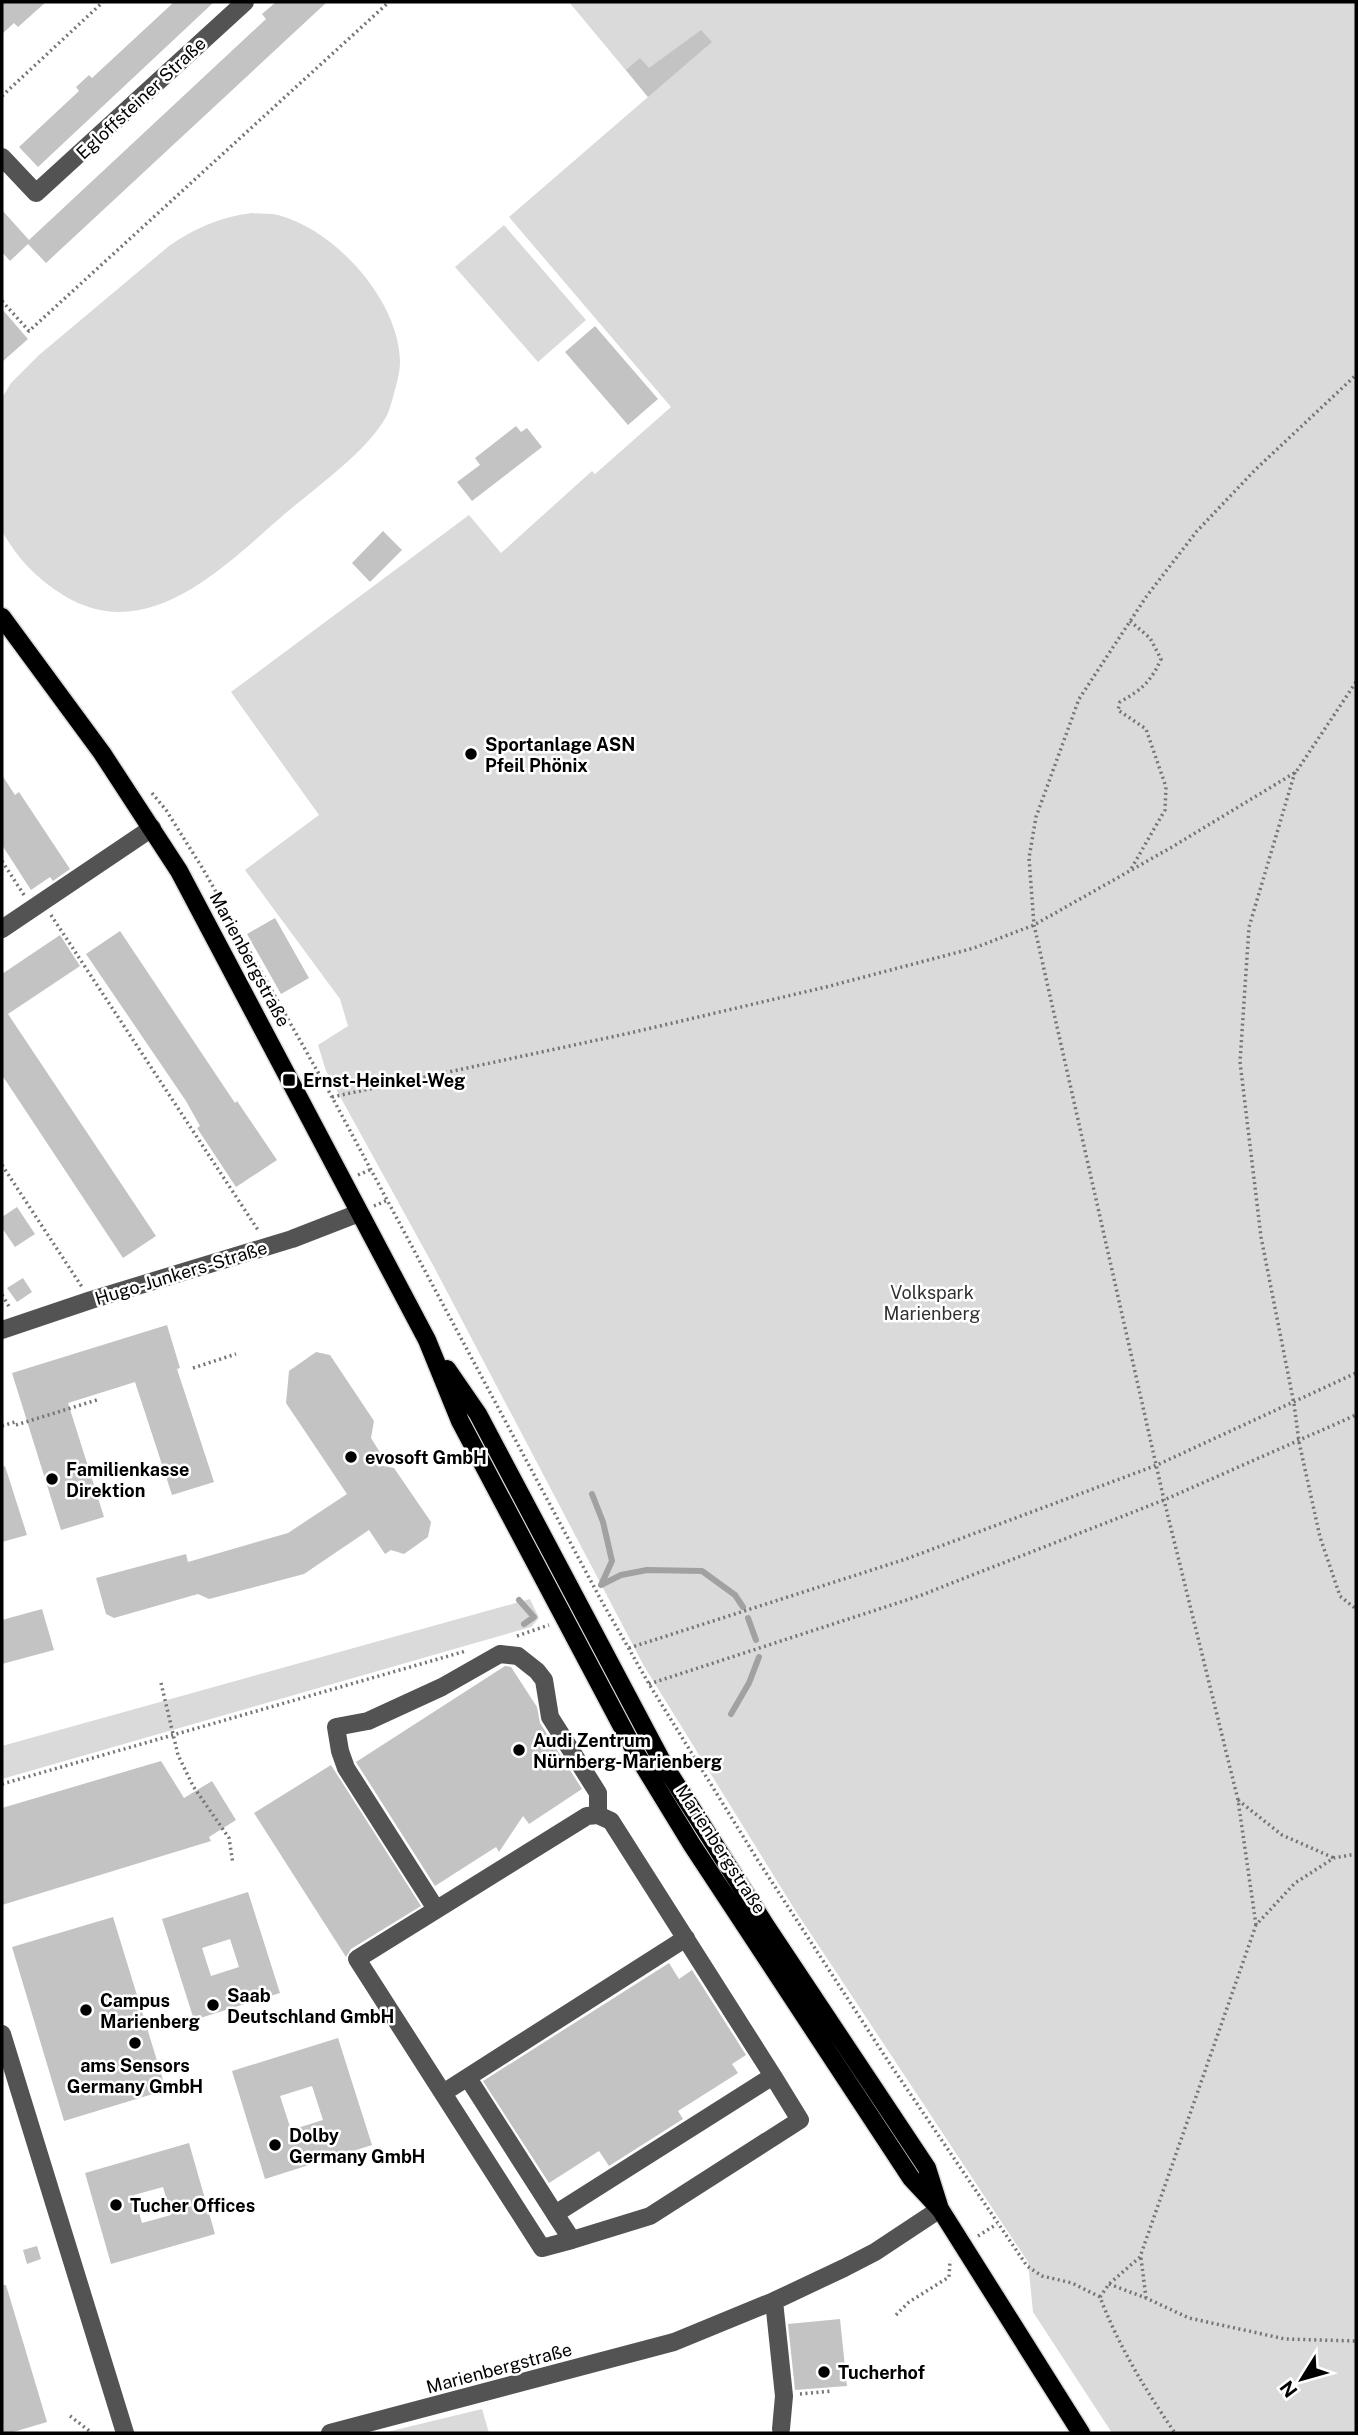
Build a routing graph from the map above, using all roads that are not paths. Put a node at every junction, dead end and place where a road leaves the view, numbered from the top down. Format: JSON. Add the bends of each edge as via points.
{"nodes":[{"id":1,"x":245,"y":2,"type":"edge"},
{"id":2,"x":2,"y":157,"type":"edge"},
{"id":3,"x":2,"y":617,"type":"edge"},
{"id":4,"x":152,"y":828,"type":"junction"},
{"id":5,"x":2,"y":929,"type":"edge"},
{"id":6,"x":359,"y":1213,"type":"junction"},
{"id":7,"x":2,"y":1330,"type":"edge"},
{"id":8,"x":427,"y":1340,"type":"junction"},
{"id":9,"x":598,"y":1815,"type":"junction"},
{"id":10,"x":692,"y":1845,"type":"junction"},
{"id":11,"x":719,"y":1853,"type":"junction"},
{"id":12,"x":436,"y":1909,"type":"junction"},
{"id":13,"x":686,"y":1938,"type":"junction"},
{"id":14,"x":2,"y":2034,"type":"edge"},
{"id":15,"x":773,"y":2076,"type":"junction"},
{"id":16,"x":468,"y":2078,"type":"junction"},
{"id":17,"x":443,"y":2094,"type":"junction"},
{"id":18,"x":940,"y":2209,"type":"junction"},
{"id":19,"x":555,"y":2214,"type":"junction"},
{"id":20,"x":572,"y":2240,"type":"junction"},
{"id":21,"x":774,"y":2301,"type":"junction"},
{"id":22,"x":782,"y":2429,"type":"dead end"},
{"id":23,"x":125,"y":2433,"type":"edge"},
{"id":24,"x":330,"y":2433,"type":"edge"},
{"id":25,"x":1081,"y":2433,"type":"edge"}],
"edges":[{"from":1,"to":2,"type":"street","name":"Egloffsteiner Straße","via":[[36,193]]},
{"from":3,"to":4,"type":"main road","name":"Marienbergstraße"},
{"from":4,"to":5,"type":"street"},
{"from":4,"to":6,"type":"main road","name":"Marienbergstraße","via":[[201,910]]},
{"from":6,"to":7,"type":"street","name":"Hugo-Junkers-Straße"},
{"from":6,"to":8,"type":"main road","name":"Marienbergstraße"},
{"from":8,"to":10,"type":"main road","name":"Marienbergstraße","via":[[460,1421],[637,1755]]},
{"from":8,"to":11,"type":"main road","name":"Marienbergstraße","via":[[478,1414],[653,1745]]},
{"from":9,"to":12,"type":"street","via":[[587,1816]]},
{"from":9,"to":12,"type":"street","via":[[598,1793],[550,1717],[544,1680],[518,1656],[500,1654],[368,1721],[337,1727],[346,1768]]},
{"from":9,"to":13,"type":"street","via":[[611,1821]]},
{"from":10,"to":11,"type":"main road"},
{"from":10,"to":18,"type":"main road","name":"Marienbergstraße","via":[[911,2178]]},
{"from":11,"to":18,"type":"main road","name":"Marienbergstraße","via":[[927,2168]]},
{"from":12,"to":17,"type":"street","via":[[357,1959]]},
{"from":13,"to":15,"type":"street"},
{"from":13,"to":16,"type":"street"},
{"from":14,"to":23,"type":"street"},
{"from":15,"to":19,"type":"street"},
{"from":15,"to":20,"type":"street","via":[[800,2120],[650,2216]]},
{"from":16,"to":17,"type":"street"},
{"from":16,"to":19,"type":"street"},
{"from":17,"to":20,"type":"street","via":[[542,2248]]},
{"from":18,"to":21,"type":"street","name":"Marienbergstraße","via":[[875,2252]]},
{"from":18,"to":25,"type":"main road","name":"Marienbergstraße","via":[[957,2249]]},
{"from":19,"to":20,"type":"street"},
{"from":21,"to":22,"type":"street","via":[[784,2396]]},
{"from":21,"to":24,"type":"street","name":"Marienbergstraße","via":[[674,2342]]}]}
